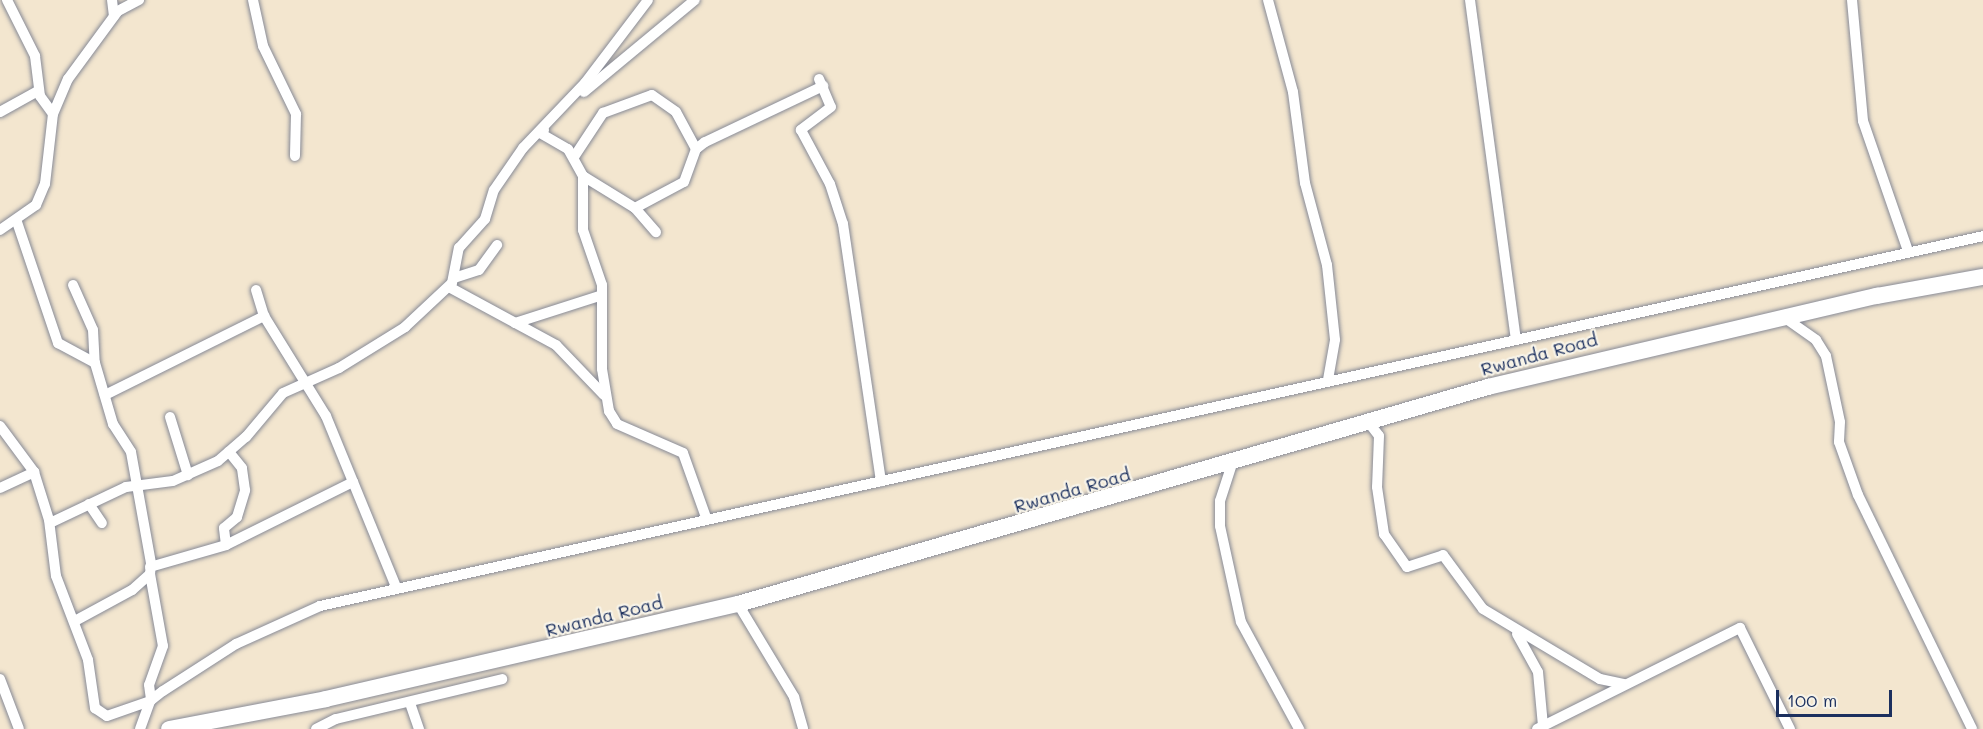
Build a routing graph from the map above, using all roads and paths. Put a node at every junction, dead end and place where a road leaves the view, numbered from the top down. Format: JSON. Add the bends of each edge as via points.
{"nodes":[{"id":1,"x":7,"y":0,"type":"edge"},
{"id":2,"x":112,"y":0,"type":"edge"},
{"id":3,"x":139,"y":0,"type":"edge"},
{"id":4,"x":253,"y":0,"type":"edge"},
{"id":5,"x":648,"y":0,"type":"edge"},
{"id":6,"x":694,"y":0,"type":"edge"},
{"id":7,"x":1268,"y":0,"type":"edge"},
{"id":8,"x":1470,"y":0,"type":"edge"},
{"id":9,"x":1852,"y":0,"type":"edge"},
{"id":10,"x":114,"y":16,"type":"junction"},
{"id":11,"x":38,"y":91,"type":"junction"},
{"id":12,"x":0,"y":112,"type":"edge"},
{"id":13,"x":53,"y":114,"type":"junction"},
{"id":14,"x":543,"y":131,"type":"junction"},
{"id":15,"x":696,"y":149,"type":"junction"},
{"id":16,"x":295,"y":156,"type":"dead end"},
{"id":17,"x":574,"y":157,"type":"junction"},
{"id":18,"x":583,"y":176,"type":"junction"},
{"id":19,"x":635,"y":208,"type":"junction"},
{"id":20,"x":17,"y":222,"type":"junction"},
{"id":21,"x":0,"y":230,"type":"edge"},
{"id":22,"x":656,"y":232,"type":"dead end"},
{"id":23,"x":1983,"y":236,"type":"edge"},
{"id":24,"x":497,"y":244,"type":"dead end"},
{"id":25,"x":1908,"y":252,"type":"junction"},
{"id":26,"x":1983,"y":277,"type":"edge"},
{"id":27,"x":452,"y":282,"type":"junction"},
{"id":28,"x":73,"y":285,"type":"dead end"},
{"id":29,"x":256,"y":290,"type":"dead end"},
{"id":30,"x":602,"y":295,"type":"junction"},
{"id":31,"x":264,"y":316,"type":"junction"},
{"id":32,"x":1785,"y":318,"type":"junction"},
{"id":33,"x":515,"y":323,"type":"junction"},
{"id":34,"x":1516,"y":339,"type":"junction"},
{"id":35,"x":95,"y":363,"type":"junction"},
{"id":36,"x":1328,"y":379,"type":"junction"},
{"id":37,"x":306,"y":382,"type":"junction"},
{"id":38,"x":604,"y":394,"type":"junction"},
{"id":39,"x":105,"y":395,"type":"junction"},
{"id":40,"x":170,"y":417,"type":"dead end"},
{"id":41,"x":1369,"y":423,"type":"junction"},
{"id":42,"x":0,"y":426,"type":"edge"},
{"id":43,"x":229,"y":452,"type":"junction"},
{"id":44,"x":1232,"y":464,"type":"junction"},
{"id":45,"x":34,"y":472,"type":"junction"},
{"id":46,"x":188,"y":475,"type":"junction"},
{"id":47,"x":881,"y":481,"type":"junction"},
{"id":48,"x":353,"y":482,"type":"junction"},
{"id":49,"x":138,"y":486,"type":"junction"},
{"id":50,"x":0,"y":488,"type":"edge"},
{"id":51,"x":89,"y":504,"type":"junction"},
{"id":52,"x":237,"y":517,"type":"junction"},
{"id":53,"x":707,"y":520,"type":"junction"},
{"id":54,"x":50,"y":523,"type":"junction"},
{"id":55,"x":102,"y":523,"type":"dead end"},
{"id":56,"x":244,"y":535,"type":"junction"},
{"id":57,"x":226,"y":545,"type":"junction"},
{"id":58,"x":150,"y":571,"type":"junction"},
{"id":59,"x":396,"y":587,"type":"junction"},
{"id":60,"x":738,"y":604,"type":"junction"},
{"id":61,"x":75,"y":621,"type":"junction"},
{"id":62,"x":1509,"y":624,"type":"junction"},
{"id":63,"x":0,"y":679,"type":"edge"},
{"id":64,"x":502,"y":679,"type":"dead end"},
{"id":65,"x":1624,"y":684,"type":"junction"},
{"id":66,"x":150,"y":701,"type":"junction"},
{"id":67,"x":410,"y":703,"type":"junction"},
{"id":68,"x":191,"y":727,"type":"edge"},
{"id":69,"x":1540,"y":728,"type":"edge"},
{"id":70,"x":19,"y":729,"type":"edge"},
{"id":71,"x":140,"y":729,"type":"edge"},
{"id":72,"x":169,"y":729,"type":"edge"},
{"id":73,"x":316,"y":729,"type":"edge"},
{"id":74,"x":419,"y":729,"type":"edge"},
{"id":75,"x":803,"y":729,"type":"edge"},
{"id":76,"x":1299,"y":729,"type":"edge"},
{"id":77,"x":1790,"y":729,"type":"edge"},
{"id":78,"x":1972,"y":729,"type":"edge"}],
"edges":[{"from":1,"to":11,"type":"street","via":[[35,56]]},
{"from":2,"to":10,"type":"street"},
{"from":3,"to":10,"type":"street"},
{"from":4,"to":16,"type":"street","via":[[266,53],[293,102],[298,132]]},
{"from":5,"to":14,"type":"street"},
{"from":6,"to":14,"type":"street"},
{"from":7,"to":36,"type":"street","via":[[1293,92],[1305,183],[1327,264],[1335,340]]},
{"from":8,"to":34,"type":"street"},
{"from":9,"to":25,"type":"street","via":[[1863,121]]},
{"from":10,"to":13,"type":"street","via":[[68,78]]},
{"from":11,"to":12,"type":"street"},
{"from":11,"to":13,"type":"street"},
{"from":13,"to":20,"type":"street","via":[[45,184],[36,205]]},
{"from":14,"to":17,"type":"street"},
{"from":14,"to":27,"type":"street","via":[[500,182],[485,219],[459,248]]},
{"from":15,"to":17,"type":"street","via":[[669,105],[647,95],[603,113]]},
{"from":15,"to":19,"type":"street","via":[[684,182]]},
{"from":15,"to":47,"type":"street","via":[[821,82],[831,107],[801,130],[830,184],[843,224]]},
{"from":17,"to":18,"type":"street"},
{"from":18,"to":19,"type":"street"},
{"from":18,"to":30,"type":"street","via":[[583,230]]},
{"from":19,"to":22,"type":"street"},
{"from":20,"to":21,"type":"street"},
{"from":20,"to":35,"type":"street","via":[[58,343]]},
{"from":23,"to":25,"type":"street"},
{"from":24,"to":27,"type":"street","via":[[479,270]]},
{"from":25,"to":34,"type":"street"},
{"from":26,"to":32,"type":"highway","name":"Rwanda Road"},
{"from":27,"to":33,"type":"street"},
{"from":27,"to":37,"type":"street","via":[[396,333]]},
{"from":28,"to":35,"type":"street","via":[[93,330]]},
{"from":29,"to":31,"type":"street"},
{"from":30,"to":33,"type":"street"},
{"from":30,"to":38,"type":"street"},
{"from":31,"to":37,"type":"street"},
{"from":31,"to":39,"type":"street"},
{"from":32,"to":41,"type":"highway","name":"Rwanda Road","via":[[1563,368]]},
{"from":32,"to":78,"type":"street","via":[[1816,340],[1826,356],[1840,422],[1839,442],[1858,495]]},
{"from":33,"to":38,"type":"street","via":[[556,345]]},
{"from":34,"to":36,"type":"street"},
{"from":35,"to":39,"type":"street"},
{"from":36,"to":47,"type":"street"},
{"from":37,"to":43,"type":"street","via":[[272,401]]},
{"from":37,"to":48,"type":"street"},
{"from":38,"to":53,"type":"street","via":[[617,424],[683,453]]},
{"from":39,"to":49,"type":"street","via":[[112,424],[131,452]]},
{"from":40,"to":46,"type":"street"},
{"from":41,"to":44,"type":"highway","name":"Rwanda Road"},
{"from":41,"to":62,"type":"street","via":[[1379,436],[1377,487],[1386,537],[1408,568],[1445,556],[1476,602]]},
{"from":42,"to":45,"type":"street"},
{"from":43,"to":46,"type":"street"},
{"from":43,"to":52,"type":"street","via":[[242,468],[244,497]]},
{"from":44,"to":60,"type":"highway","name":"Rwanda Road"},
{"from":44,"to":76,"type":"street","via":[[1220,501],[1220,526],[1241,622]]},
{"from":45,"to":50,"type":"street"},
{"from":45,"to":54,"type":"street"},
{"from":46,"to":49,"type":"street"},
{"from":47,"to":53,"type":"street"},
{"from":48,"to":56,"type":"street"},
{"from":48,"to":59,"type":"street"},
{"from":49,"to":51,"type":"street"},
{"from":49,"to":58,"type":"street"},
{"from":51,"to":54,"type":"street"},
{"from":51,"to":55,"type":"street"},
{"from":52,"to":56,"type":"street"},
{"from":52,"to":57,"type":"street","via":[[224,528]]},
{"from":53,"to":59,"type":"street"},
{"from":54,"to":61,"type":"street","via":[[56,576]]},
{"from":56,"to":57,"type":"street"},
{"from":57,"to":58,"type":"street"},
{"from":58,"to":61,"type":"street","via":[[107,606]]},
{"from":58,"to":66,"type":"street","via":[[163,646],[149,685]]},
{"from":59,"to":66,"type":"street","via":[[320,606],[279,623]]},
{"from":60,"to":68,"type":"highway","name":"Rwanda Road"},
{"from":60,"to":75,"type":"street","via":[[794,697]]},
{"from":61,"to":66,"type":"street","via":[[99,714]]},
{"from":62,"to":65,"type":"street","via":[[1600,679]]},
{"from":62,"to":69,"type":"street","via":[[1538,672]]},
{"from":63,"to":70,"type":"street"},
{"from":64,"to":67,"type":"street"},
{"from":65,"to":69,"type":"street"},
{"from":65,"to":77,"type":"street","via":[[1740,628]]},
{"from":66,"to":71,"type":"street"},
{"from":67,"to":73,"type":"street","via":[[336,719]]},
{"from":67,"to":74,"type":"street"},
{"from":68,"to":72,"type":"highway","name":"Rwanda Road"}]}
